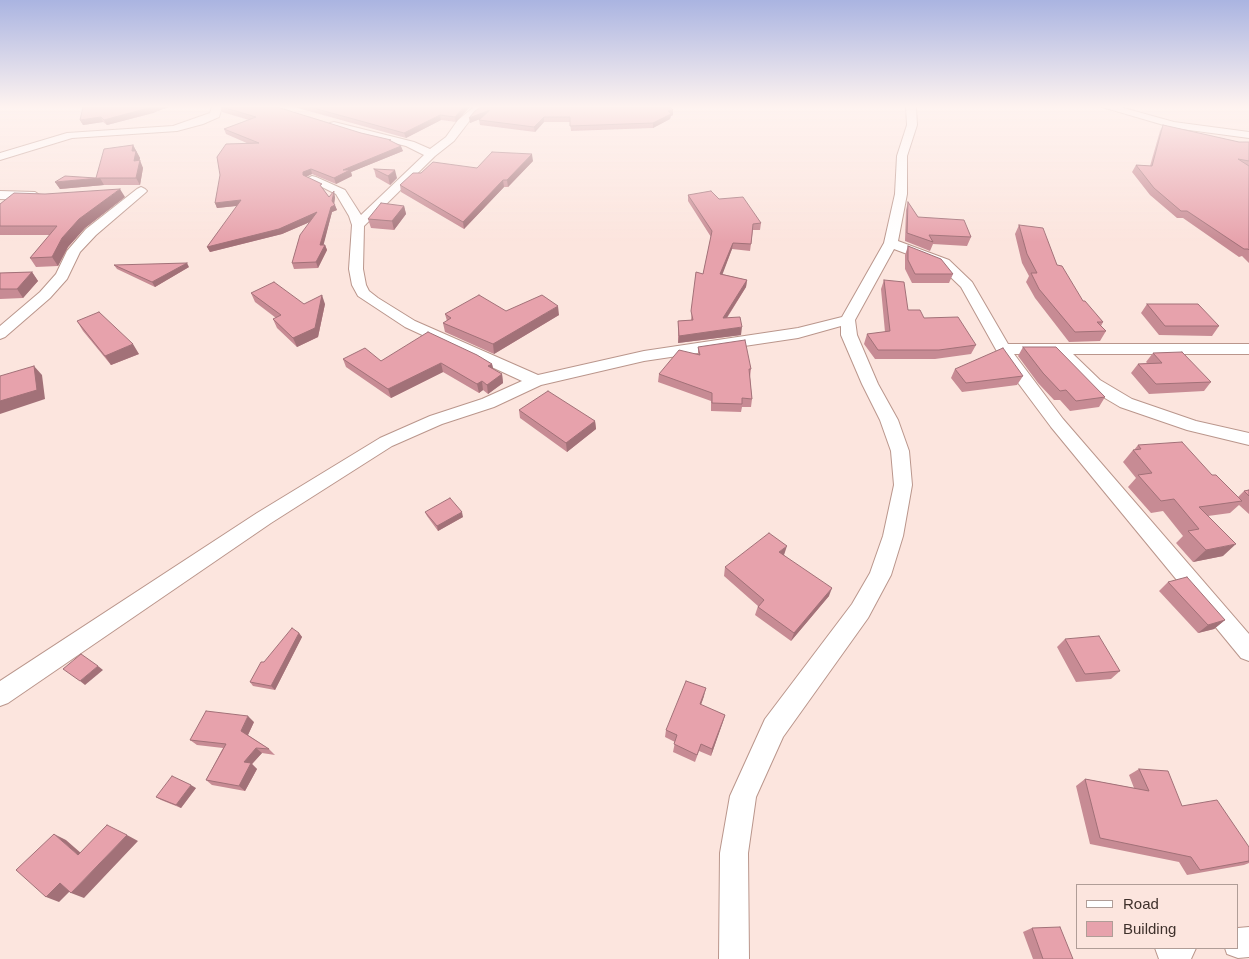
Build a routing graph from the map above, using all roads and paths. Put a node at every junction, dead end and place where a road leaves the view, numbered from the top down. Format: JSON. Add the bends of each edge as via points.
{"nodes":[{"id":1,"x":19,"y":152,"type":"edge"},
{"id":2,"x":426,"y":152,"type":"edge"},
{"id":3,"x":434,"y":152,"type":"edge"},
{"id":4,"x":903,"y":152,"type":"edge"},
{"id":5,"x":431,"y":154,"type":"junction"},
{"id":6,"x":0,"y":158,"type":"edge"},
{"id":7,"x":312,"y":179,"type":"edge"},
{"id":8,"x":123,"y":191,"type":"dead end"},
{"id":9,"x":0,"y":195,"type":"edge"},
{"id":10,"x":50,"y":196,"type":"edge"},
{"id":11,"x":358,"y":225,"type":"junction"},
{"id":12,"x":891,"y":243,"type":"junction"},
{"id":13,"x":848,"y":320,"type":"junction"},
{"id":14,"x":0,"y":334,"type":"edge"},
{"id":15,"x":1003,"y":349,"type":"junction"},
{"id":16,"x":1249,"y":349,"type":"edge"},
{"id":17,"x":1061,"y":351,"type":"junction"},
{"id":18,"x":536,"y":380,"type":"junction"},
{"id":19,"x":1249,"y":440,"type":"edge"},
{"id":20,"x":1249,"y":651,"type":"edge"},
{"id":21,"x":0,"y":695,"type":"edge"},
{"id":22,"x":734,"y":959,"type":"edge"}],
"edges":[{"from":1,"to":6,"type":"street"},
{"from":2,"to":5,"type":"street"},
{"from":3,"to":5,"type":"street"},
{"from":4,"to":12,"type":"street","via":[[901,194]]},
{"from":5,"to":11,"type":"street"},
{"from":7,"to":11,"type":"street","via":[[341,192]]},
{"from":8,"to":14,"type":"street","via":[[141,191],[91,232],[74,251],[62,276]]},
{"from":9,"to":10,"type":"street"},
{"from":11,"to":18,"type":"street","via":[[356,270],[363,293],[410,324]]},
{"from":12,"to":13,"type":"street"},
{"from":12,"to":15,"type":"street","via":[[944,263],[956,273],[979,305]]},
{"from":13,"to":18,"type":"street","via":[[798,333],[644,356]]},
{"from":13,"to":22,"type":"street","via":[[849,335],[900,451],[901,494],[893,536],[880,574],[860,611],[774,728],[743,796],[734,853]]},
{"from":15,"to":17,"type":"street"},
{"from":15,"to":20,"type":"street","via":[[1083,455]]},
{"from":16,"to":17,"type":"street"},
{"from":17,"to":19,"type":"street","via":[[1094,384],[1126,403],[1193,426]]},
{"from":18,"to":21,"type":"street","via":[[488,403],[436,420],[386,442],[264,518]]}]}
